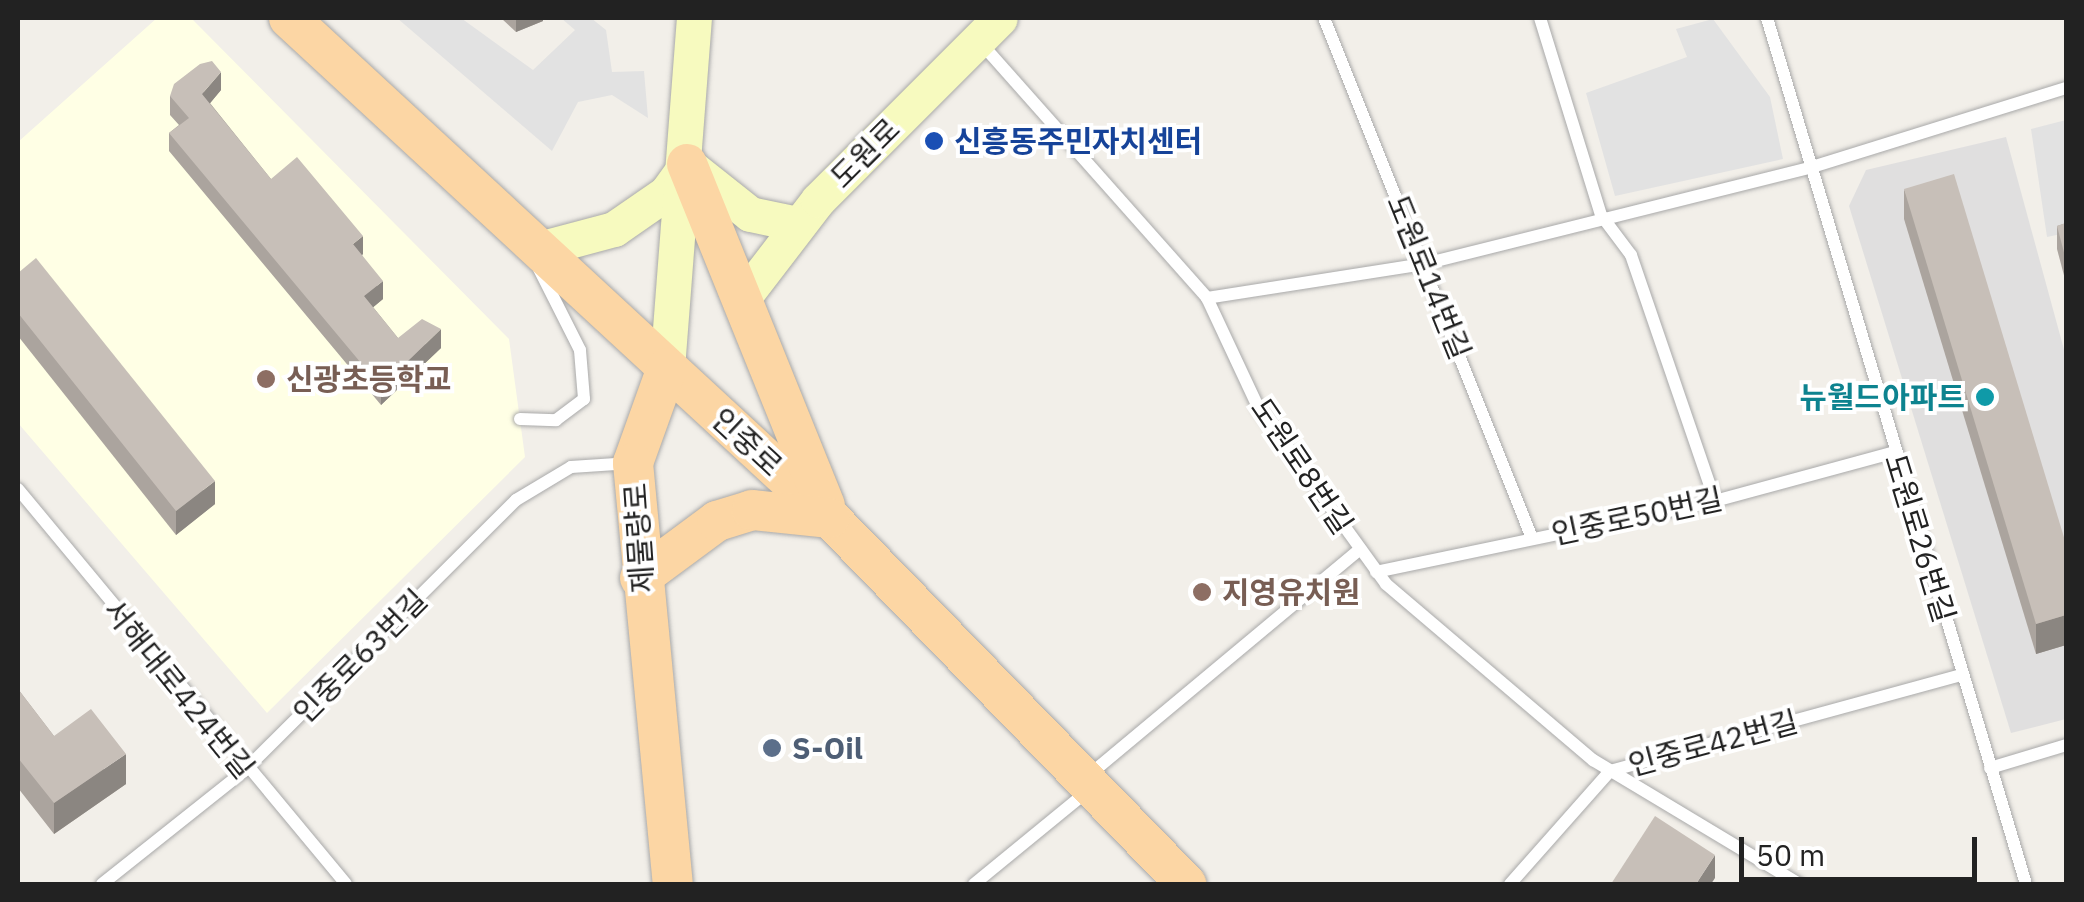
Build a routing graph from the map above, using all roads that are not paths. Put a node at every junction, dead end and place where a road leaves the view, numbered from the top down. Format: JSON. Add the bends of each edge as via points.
{"nodes":[{"id":1,"x":289,"y":18,"type":"edge"},
{"id":2,"x":694,"y":18,"type":"edge"},
{"id":3,"x":1324,"y":18,"type":"edge"},
{"id":4,"x":1540,"y":18,"type":"edge"},
{"id":5,"x":1767,"y":18,"type":"edge"},
{"id":6,"x":989,"y":29,"type":"edge"},
{"id":7,"x":2066,"y":88,"type":"edge"},
{"id":8,"x":687,"y":164,"type":"junction"},
{"id":9,"x":1809,"y":168,"type":"junction"},
{"id":10,"x":1601,"y":216,"type":"junction"},
{"id":11,"x":797,"y":224,"type":"junction"},
{"id":12,"x":530,"y":240,"type":"junction"},
{"id":13,"x":1424,"y":264,"type":"junction"},
{"id":14,"x":1207,"y":298,"type":"junction"},
{"id":15,"x":742,"y":299,"type":"junction"},
{"id":16,"x":667,"y":368,"type":"junction"},
{"id":17,"x":520,"y":419,"type":"dead end"},
{"id":18,"x":1895,"y":452,"type":"junction"},
{"id":19,"x":633,"y":463,"type":"junction"},
{"id":20,"x":18,"y":490,"type":"edge"},
{"id":21,"x":1716,"y":501,"type":"junction"},
{"id":22,"x":830,"y":518,"type":"junction"},
{"id":23,"x":1532,"y":538,"type":"junction"},
{"id":24,"x":1360,"y":549,"type":"junction"},
{"id":25,"x":1376,"y":572,"type":"junction"},
{"id":26,"x":640,"y":578,"type":"junction"},
{"id":27,"x":1962,"y":675,"type":"junction"},
{"id":28,"x":2066,"y":745,"type":"edge"},
{"id":29,"x":1990,"y":768,"type":"junction"},
{"id":30,"x":244,"y":771,"type":"junction"},
{"id":31,"x":1610,"y":772,"type":"junction"},
{"id":32,"x":1091,"y":781,"type":"junction"},
{"id":33,"x":102,"y":884,"type":"edge"},
{"id":34,"x":346,"y":884,"type":"edge"},
{"id":35,"x":673,"y":884,"type":"edge"},
{"id":36,"x":974,"y":884,"type":"edge"},
{"id":37,"x":1186,"y":884,"type":"edge"},
{"id":38,"x":1510,"y":884,"type":"edge"},
{"id":39,"x":1799,"y":884,"type":"edge"},
{"id":40,"x":2026,"y":884,"type":"edge"}],
"edges":[{"from":1,"to":12,"type":"main road","name":"인중로"},
{"from":2,"to":8,"type":"main road","name":"제물량로"},
{"from":3,"to":13,"type":"lane","name":"도원로14번길"},
{"from":4,"to":10,"type":"lane"},
{"from":5,"to":9,"type":"lane","name":"도원로26번길"},
{"from":6,"to":11,"type":"main road","name":"도원로"},
{"from":6,"to":14,"type":"lane","name":"도원로8번길"},
{"from":7,"to":9,"type":"lane"},
{"from":8,"to":11,"type":"main road","via":[[750,214]]},
{"from":8,"to":12,"type":"main road","via":[[614,229]]},
{"from":8,"to":15,"type":"main road"},
{"from":8,"to":16,"type":"main road","name":"제물량로"},
{"from":9,"to":10,"type":"lane"},
{"from":9,"to":18,"type":"lane","name":"도원로26번길"},
{"from":10,"to":13,"type":"lane"},
{"from":10,"to":21,"type":"lane","via":[[1631,255]]},
{"from":11,"to":15,"type":"main road","name":"도원로"},
{"from":12,"to":16,"type":"main road","name":"인중로"},
{"from":12,"to":17,"type":"lane","via":[[580,350],[584,398],[556,420]]},
{"from":13,"to":14,"type":"lane"},
{"from":13,"to":23,"type":"lane","name":"도원로14번길"},
{"from":14,"to":24,"type":"lane","name":"도원로8번길","via":[[1258,408]]},
{"from":15,"to":22,"type":"main road"},
{"from":16,"to":19,"type":"main road","name":"제물량로"},
{"from":16,"to":22,"type":"main road","name":"인중로"},
{"from":18,"to":21,"type":"lane","name":"인중로50번길"},
{"from":18,"to":27,"type":"lane","name":"도원로26번길"},
{"from":19,"to":26,"type":"main road","name":"제물량로"},
{"from":19,"to":30,"type":"lane","name":"인중로63번길","via":[[570,467],[516,500]]},
{"from":20,"to":30,"type":"lane","name":"서해대로424번길"},
{"from":21,"to":23,"type":"lane","name":"인중로50번길"},
{"from":22,"to":26,"type":"main road","via":[[752,510],[717,520]]},
{"from":22,"to":32,"type":"main road","name":"인중로"},
{"from":23,"to":25,"type":"lane","name":"인중로50번길"},
{"from":24,"to":25,"type":"lane","name":"도원로8번길"},
{"from":24,"to":32,"type":"lane"},
{"from":25,"to":31,"type":"lane","name":"도원로8번길","via":[[1478,670]]},
{"from":26,"to":35,"type":"main road","name":"제물량로"},
{"from":27,"to":29,"type":"lane","name":"도원로26번길"},
{"from":27,"to":31,"type":"lane","name":"인중로42번길"},
{"from":28,"to":29,"type":"lane"},
{"from":29,"to":40,"type":"lane","name":"도원로26번길"},
{"from":30,"to":33,"type":"lane","name":"인중로63번길"},
{"from":30,"to":34,"type":"lane","name":"서해대로424번길"},
{"from":31,"to":38,"type":"lane","name":"인중로42번길"},
{"from":31,"to":39,"type":"lane","name":"도원로8번길"},
{"from":32,"to":36,"type":"lane"},
{"from":32,"to":37,"type":"main road","name":"인중로"}]}
